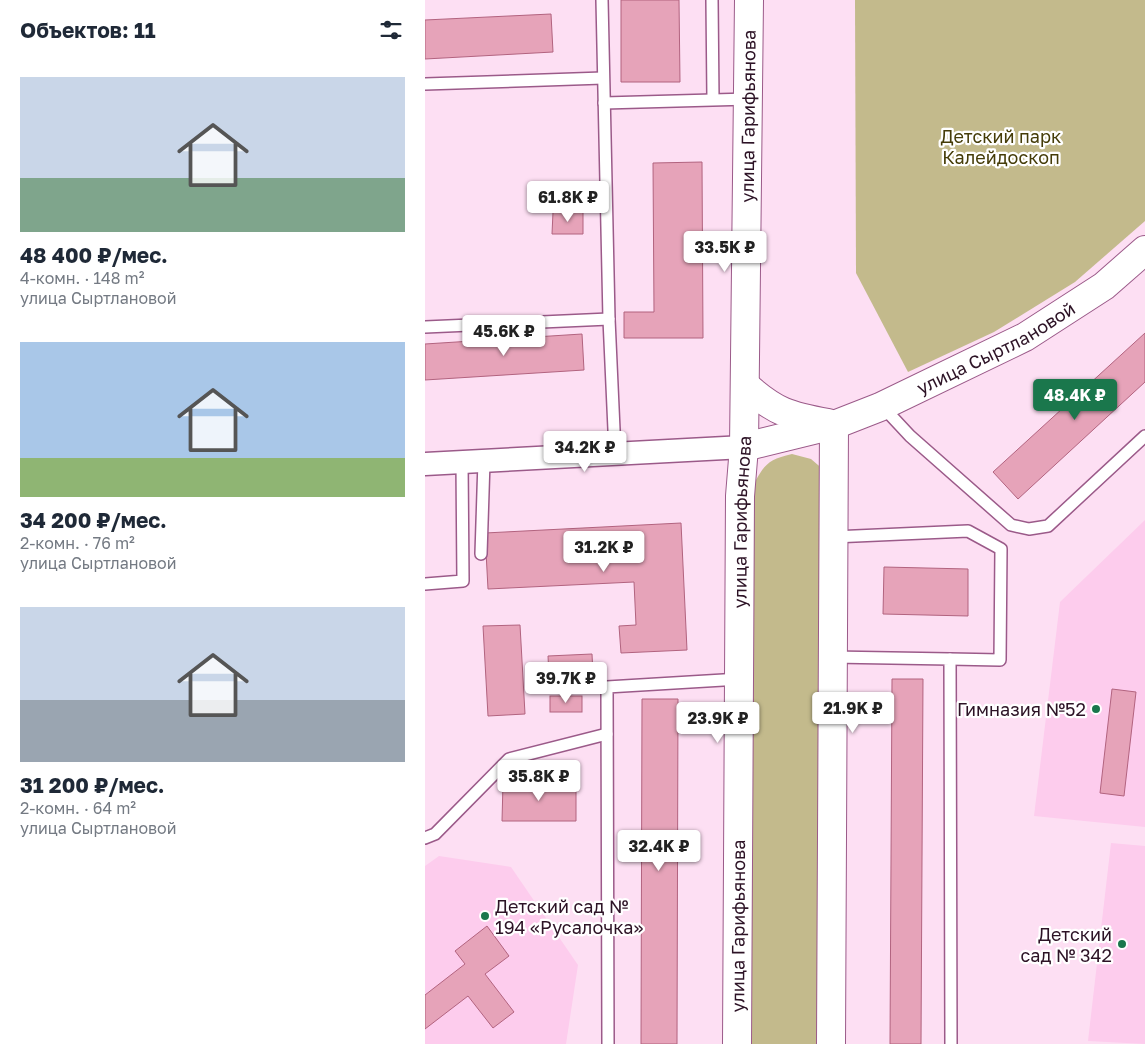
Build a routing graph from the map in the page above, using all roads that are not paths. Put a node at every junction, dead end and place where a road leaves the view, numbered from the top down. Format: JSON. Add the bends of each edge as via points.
{"nodes":[{"id":1,"x":602,"y":0,"type":"edge"},
{"id":2,"x":713,"y":0,"type":"edge"},
{"id":3,"x":749,"y":0,"type":"edge"},
{"id":4,"x":603,"y":78,"type":"junction"},
{"id":5,"x":425,"y":84,"type":"edge"},
{"id":6,"x":749,"y":99,"type":"junction"},
{"id":7,"x":713,"y":100,"type":"junction"},
{"id":8,"x":603,"y":103,"type":"junction"},
{"id":9,"x":1145,"y":250,"type":"edge"},
{"id":10,"x":609,"y":319,"type":"junction"},
{"id":11,"x":425,"y":327,"type":"edge"},
{"id":12,"x":745,"y":385,"type":"junction"},
{"id":13,"x":882,"y":406,"type":"junction"},
{"id":14,"x":834,"y":425,"type":"junction"},
{"id":15,"x":1145,"y":436,"type":"edge"},
{"id":16,"x":744,"y":447,"type":"junction"},
{"id":17,"x":615,"y":452,"type":"junction"},
{"id":18,"x":473,"y":461,"type":"junction"},
{"id":19,"x":425,"y":464,"type":"edge"},
{"id":20,"x":833,"y":537,"type":"junction"},
{"id":21,"x":481,"y":554,"type":"dead end"},
{"id":22,"x":425,"y":584,"type":"edge"},
{"id":23,"x":832,"y":658,"type":"junction"},
{"id":24,"x":950,"y":659,"type":"junction"},
{"id":25,"x":740,"y":679,"type":"junction"},
{"id":26,"x":607,"y":734,"type":"junction"},
{"id":27,"x":425,"y":838,"type":"edge"},
{"id":28,"x":608,"y":1044,"type":"edge"},
{"id":29,"x":737,"y":1044,"type":"edge"},
{"id":30,"x":831,"y":1044,"type":"edge"},
{"id":31,"x":951,"y":1044,"type":"edge"}],
"edges":[{"from":1,"to":4,"type":"lane"},
{"from":2,"to":7,"type":"lane"},
{"from":3,"to":6,"type":"street","name":"улица Гарифьянова"},
{"from":4,"to":5,"type":"lane"},
{"from":4,"to":8,"type":"lane"},
{"from":6,"to":7,"type":"lane"},
{"from":6,"to":12,"type":"street","name":"улица Гарифьянова"},
{"from":7,"to":8,"type":"lane"},
{"from":8,"to":10,"type":"lane"},
{"from":9,"to":13,"type":"street","name":"улица Сыртлановой","via":[[1104,286],[1025,337]]},
{"from":10,"to":11,"type":"lane"},
{"from":10,"to":17,"type":"lane"},
{"from":12,"to":14,"type":"street","via":[[765,403],[793,416]]},
{"from":12,"to":16,"type":"street","name":"улица Гарифьянова"},
{"from":13,"to":14,"type":"street","name":"улица Сыртлановой"},
{"from":13,"to":15,"type":"lane","via":[[910,436],[1011,525],[1029,529],[1048,526]]},
{"from":14,"to":16,"type":"street","name":"улица Сыртлановой"},
{"from":14,"to":20,"type":"street"},
{"from":16,"to":17,"type":"street","name":"улица Сыртлановой"},
{"from":16,"to":25,"type":"street","name":"улица Гарифьянова","via":[[740,496]]},
{"from":17,"to":18,"type":"street","name":"улица Сыртлановой"},
{"from":18,"to":19,"type":"street","name":"улица Сыртлановой"},
{"from":18,"to":21,"type":"lane"},
{"from":18,"to":22,"type":"lane","via":[[463,581]]},
{"from":20,"to":23,"type":"street"},
{"from":20,"to":24,"type":"lane","via":[[968,531],[1001,549],[1000,660]]},
{"from":23,"to":24,"type":"lane"},
{"from":23,"to":30,"type":"street"},
{"from":24,"to":31,"type":"lane"},
{"from":25,"to":26,"type":"lane","via":[[607,687]]},
{"from":25,"to":29,"type":"street","name":"улица Гарифьянова"},
{"from":26,"to":27,"type":"lane","via":[[509,759],[435,834]]},
{"from":26,"to":28,"type":"lane"}]}
